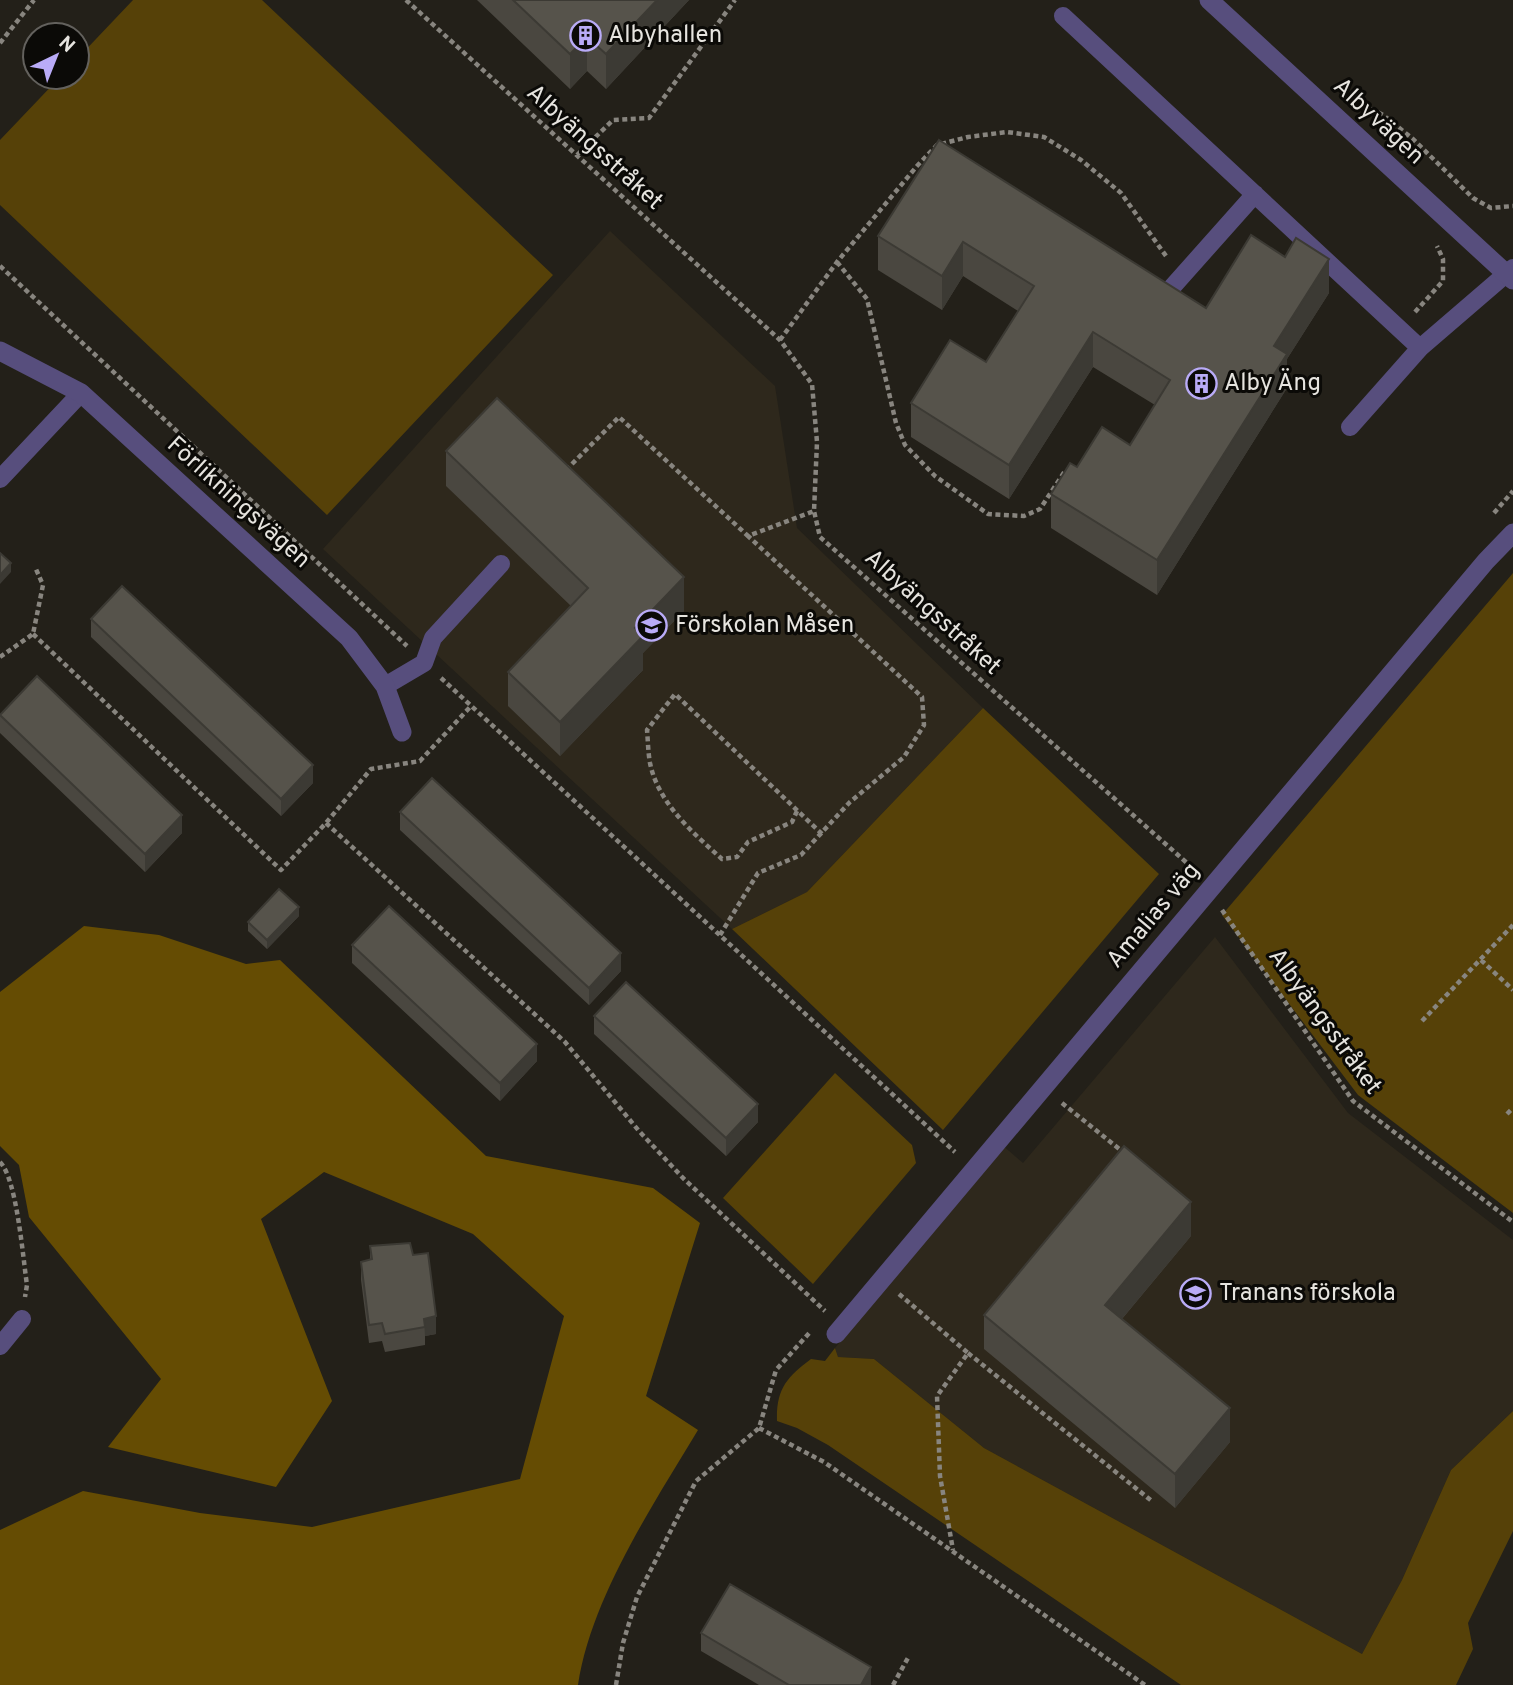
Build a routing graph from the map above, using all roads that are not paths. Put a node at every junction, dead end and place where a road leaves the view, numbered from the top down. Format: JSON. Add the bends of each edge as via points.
{"nodes":[{"id":1,"x":1209,"y":0,"type":"edge"},
{"id":2,"x":1063,"y":16,"type":"dead end"},
{"id":3,"x":1255,"y":194,"type":"junction"},
{"id":4,"x":1511,"y":274,"type":"edge"},
{"id":5,"x":1166,"y":294,"type":"edge"},
{"id":6,"x":1420,"y":348,"type":"junction"},
{"id":7,"x":0,"y":351,"type":"edge"},
{"id":8,"x":81,"y":393,"type":"junction"},
{"id":9,"x":1350,"y":427,"type":"dead end"},
{"id":10,"x":0,"y":479,"type":"edge"},
{"id":11,"x":1513,"y":533,"type":"edge"},
{"id":12,"x":501,"y":564,"type":"dead end"},
{"id":13,"x":385,"y":686,"type":"junction"},
{"id":14,"x":402,"y":732,"type":"dead end"},
{"id":15,"x":22,"y":1319,"type":"road end"},
{"id":16,"x":836,"y":1334,"type":"dead end"},
{"id":17,"x":0,"y":1346,"type":"edge"}],
"edges":[{"from":1,"to":4,"type":"street","name":"Albyvägen"},
{"from":2,"to":3,"type":"lane"},
{"from":3,"to":5,"type":"lane"},
{"from":3,"to":6,"type":"lane"},
{"from":4,"to":6,"type":"lane"},
{"from":6,"to":9,"type":"lane"},
{"from":7,"to":8,"type":"street","name":"Förlikningsvägen"},
{"from":8,"to":10,"type":"lane"},
{"from":8,"to":13,"type":"street","name":"Förlikningsvägen","via":[[349,638]]},
{"from":11,"to":16,"type":"street","name":"Amalias väg"},
{"from":12,"to":13,"type":"lane","via":[[433,638],[424,663]]},
{"from":13,"to":14,"type":"street","name":"Förlikningsvägen"},
{"from":15,"to":17,"type":"lane"}]}
